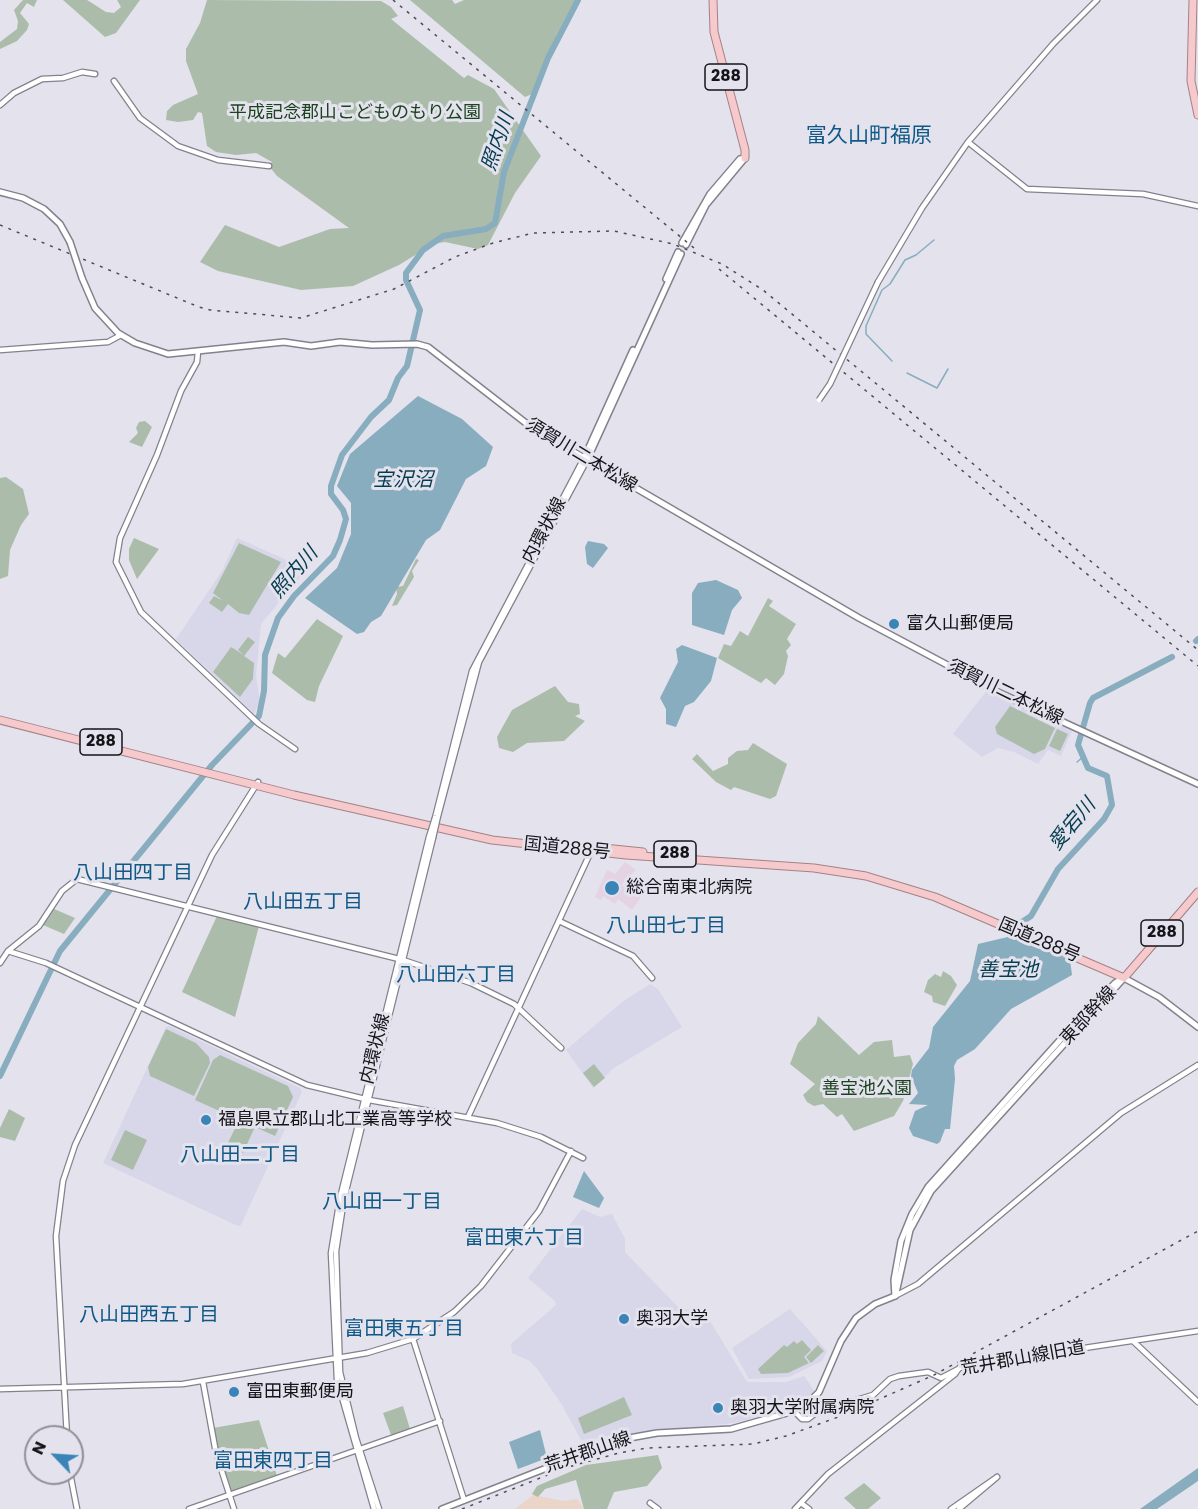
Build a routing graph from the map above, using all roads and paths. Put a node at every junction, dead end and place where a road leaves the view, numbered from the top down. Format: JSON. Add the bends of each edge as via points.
{"nodes":[{"id":1,"x":713,"y":0,"type":"edge"},
{"id":2,"x":1097,"y":0,"type":"edge"},
{"id":3,"x":1193,"y":0,"type":"edge"},
{"id":4,"x":95,"y":74,"type":"dead end"},
{"id":5,"x":114,"y":81,"type":"dead end"},
{"id":6,"x":0,"y":105,"type":"edge"},
{"id":7,"x":1198,"y":115,"type":"edge"},
{"id":8,"x":968,"y":142,"type":"junction"},
{"id":9,"x":742,"y":160,"type":"joint"},
{"id":10,"x":269,"y":166,"type":"dead end"},
{"id":11,"x":0,"y":192,"type":"edge"},
{"id":12,"x":1198,"y":206,"type":"edge"},
{"id":13,"x":684,"y":244,"type":"dead end"},
{"id":14,"x":680,"y":253,"type":"dead end"},
{"id":15,"x":120,"y":335,"type":"junction"},
{"id":16,"x":0,"y":350,"type":"edge"},
{"id":17,"x":198,"y":352,"type":"junction"},
{"id":18,"x":819,"y":400,"type":"dead end"},
{"id":19,"x":585,"y":459,"type":"junction"},
{"id":20,"x":0,"y":719,"type":"edge"},
{"id":21,"x":295,"y":749,"type":"dead end"},
{"id":22,"x":257,"y":784,"type":"junction"},
{"id":23,"x":1198,"y":784,"type":"edge"},
{"id":24,"x":592,"y":849,"type":"junction"},
{"id":25,"x":1198,"y":892,"type":"edge"},
{"id":26,"x":188,"y":905,"type":"junction"},
{"id":27,"x":559,"y":921,"type":"junction"},
{"id":28,"x":8,"y":951,"type":"junction"},
{"id":29,"x":401,"y":959,"type":"junction"},
{"id":30,"x":0,"y":963,"type":"edge"},
{"id":31,"x":1125,"y":976,"type":"junction"},
{"id":32,"x":652,"y":978,"type":"dead end"},
{"id":33,"x":140,"y":1008,"type":"junction"},
{"id":34,"x":519,"y":1008,"type":"junction"},
{"id":35,"x":1198,"y":1023,"type":"edge"},
{"id":36,"x":1198,"y":1027,"type":"edge"},
{"id":37,"x":561,"y":1048,"type":"dead end"},
{"id":38,"x":1198,"y":1065,"type":"edge"},
{"id":39,"x":366,"y":1100,"type":"junction"},
{"id":40,"x":468,"y":1117,"type":"junction"},
{"id":41,"x":571,"y":1151,"type":"junction"},
{"id":42,"x":583,"y":1158,"type":"dead end"},
{"id":43,"x":895,"y":1296,"type":"junction"},
{"id":44,"x":1198,"y":1331,"type":"edge"},
{"id":45,"x":413,"y":1339,"type":"junction"},
{"id":46,"x":1133,"y":1341,"type":"junction"},
{"id":47,"x":337,"y":1358,"type":"junction"},
{"id":48,"x":960,"y":1367,"type":"junction"},
{"id":49,"x":203,"y":1382,"type":"junction"},
{"id":50,"x":64,"y":1388,"type":"junction"},
{"id":51,"x":0,"y":1389,"type":"edge"},
{"id":52,"x":1198,"y":1402,"type":"edge"},
{"id":53,"x":795,"y":1411,"type":"junction"},
{"id":54,"x":440,"y":1421,"type":"junction"},
{"id":55,"x":66,"y":1425,"type":"edge"},
{"id":56,"x":358,"y":1450,"type":"junction"},
{"id":57,"x":72,"y":1485,"type":"edge"},
{"id":58,"x":229,"y":1495,"type":"junction"},
{"id":59,"x":464,"y":1500,"type":"junction"},
{"id":60,"x":650,"y":1503,"type":"dead end"},
{"id":61,"x":801,"y":1503,"type":"junction"},
{"id":62,"x":77,"y":1509,"type":"edge"},
{"id":63,"x":189,"y":1509,"type":"edge"},
{"id":64,"x":234,"y":1509,"type":"edge"},
{"id":65,"x":376,"y":1509,"type":"edge"},
{"id":66,"x":442,"y":1509,"type":"edge"},
{"id":67,"x":658,"y":1509,"type":"edge"},
{"id":68,"x":795,"y":1509,"type":"edge"},
{"id":69,"x":809,"y":1509,"type":"edge"},
{"id":70,"x":951,"y":1509,"type":"edge"},
{"id":71,"x":959,"y":1509,"type":"edge"}],
"edges":[{"from":1,"to":9,"type":"highway","number":"288","via":[[714,32],[746,150]]},
{"from":2,"to":8,"type":"street","via":[[1029,70]]},
{"from":3,"to":7,"type":"highway","via":[[1191,81]]},
{"from":4,"to":6,"type":"street","via":[[82,72],[42,79]]},
{"from":5,"to":10,"type":"street","via":[[140,118],[178,146],[218,160]]},
{"from":8,"to":12,"type":"street","via":[[1028,189],[1140,194]]},
{"from":8,"to":18,"type":"street","bridge":true,"via":[[922,208],[878,282]]},
{"from":9,"to":13,"type":"main road","via":[[706,205]]},
{"from":11,"to":15,"type":"main road","name":"須賀川二本松線","bridge":true,"via":[[44,208],[60,224],[94,308]]},
{"from":14,"to":19,"type":"main road","name":"内環状線"},
{"from":15,"to":16,"type":"street","via":[[108,342]]},
{"from":15,"to":17,"type":"main road","name":"須賀川二本松線","via":[[168,354]]},
{"from":17,"to":19,"type":"main road","name":"須賀川二本松線","via":[[284,342],[311,346],[340,342],[417,344],[433,350],[516,417]]},
{"from":17,"to":21,"type":"street","via":[[120,538],[116,562],[141,612],[253,718]]},
{"from":19,"to":23,"type":"main road","name":"須賀川二本松線","via":[[873,625],[1025,705]]},
{"from":19,"to":29,"type":"street","name":"内環状線","bridge":true,"via":[[479,662]]},
{"from":20,"to":22,"type":"highway","name":"国道288号","number":"288"},
{"from":22,"to":24,"type":"highway","name":"国道288号","number":"288","via":[[461,831]]},
{"from":22,"to":26,"type":"street","via":[[212,855]]},
{"from":24,"to":27,"type":"street"},
{"from":24,"to":31,"type":"highway","name":"国道288号","number":"288","via":[[863,872],[940,896]]},
{"from":25,"to":31,"type":"highway","number":"288"},
{"from":26,"to":28,"type":"street","via":[[77,879],[62,891],[39,926]]},
{"from":26,"to":29,"type":"street"},
{"from":26,"to":33,"type":"street"},
{"from":27,"to":32,"type":"street","via":[[633,956]]},
{"from":27,"to":34,"type":"street"},
{"from":28,"to":30,"type":"street"},
{"from":28,"to":33,"type":"street","via":[[46,963]]},
{"from":29,"to":34,"type":"street","via":[[482,987]]},
{"from":29,"to":39,"type":"street","name":"内環状線"},
{"from":31,"to":35,"type":"main road","via":[[1160,994]]},
{"from":31,"to":36,"type":"main road","via":[[1159,996]]},
{"from":31,"to":43,"type":"main road","name":"東部幹線","via":[[1070,1030],[928,1187],[901,1241]]},
{"from":33,"to":39,"type":"street","via":[[291,1078]]},
{"from":33,"to":50,"type":"street","via":[[75,1146],[59,1201],[56,1236]]},
{"from":34,"to":37,"type":"street"},
{"from":34,"to":40,"type":"street"},
{"from":38,"to":43,"type":"street","via":[[1121,1113],[918,1284]]},
{"from":39,"to":40,"type":"street"},
{"from":39,"to":47,"type":"street","name":"内環状線","via":[[334,1226],[331,1269]]},
{"from":40,"to":41,"type":"street","via":[[522,1130]]},
{"from":41,"to":42,"type":"street"},
{"from":41,"to":45,"type":"street","via":[[543,1205],[486,1280],[454,1312]]},
{"from":43,"to":53,"type":"main road","name":"荒井郡山線","via":[[869,1308],[852,1323],[819,1392]]},
{"from":44,"to":46,"type":"street","name":"荒井郡山線旧道"},
{"from":45,"to":47,"type":"street"},
{"from":45,"to":54,"type":"street"},
{"from":46,"to":48,"type":"street","name":"荒井郡山線旧道"},
{"from":46,"to":52,"type":"street"},
{"from":47,"to":49,"type":"street"},
{"from":47,"to":56,"type":"street","name":"内環状線","via":[[342,1403]]},
{"from":48,"to":53,"type":"street","name":"荒井郡山線旧道","via":[[941,1378],[928,1372],[895,1377],[873,1395],[817,1412],[808,1419],[802,1419]]},
{"from":48,"to":61,"type":"street","via":[[828,1474]]},
{"from":49,"to":50,"type":"street"},
{"from":49,"to":58,"type":"street","via":[[216,1453]]},
{"from":50,"to":51,"type":"street"},
{"from":50,"to":55,"type":"street"},
{"from":53,"to":59,"type":"main road","name":"荒井郡山線","via":[[731,1429],[657,1433],[618,1440]]},
{"from":54,"to":56,"type":"street"},
{"from":54,"to":59,"type":"street"},
{"from":56,"to":58,"type":"street"},
{"from":56,"to":65,"type":"street","name":"内環状線"},
{"from":57,"to":62,"type":"street"},
{"from":58,"to":63,"type":"street"},
{"from":58,"to":64,"type":"street"},
{"from":59,"to":66,"type":"main road","name":"荒井郡山線"},
{"from":60,"to":67,"type":"street"},
{"from":61,"to":68,"type":"street"},
{"from":61,"to":69,"type":"street"},
{"from":70,"to":71,"type":"street","via":[[997,1477]]}]}
